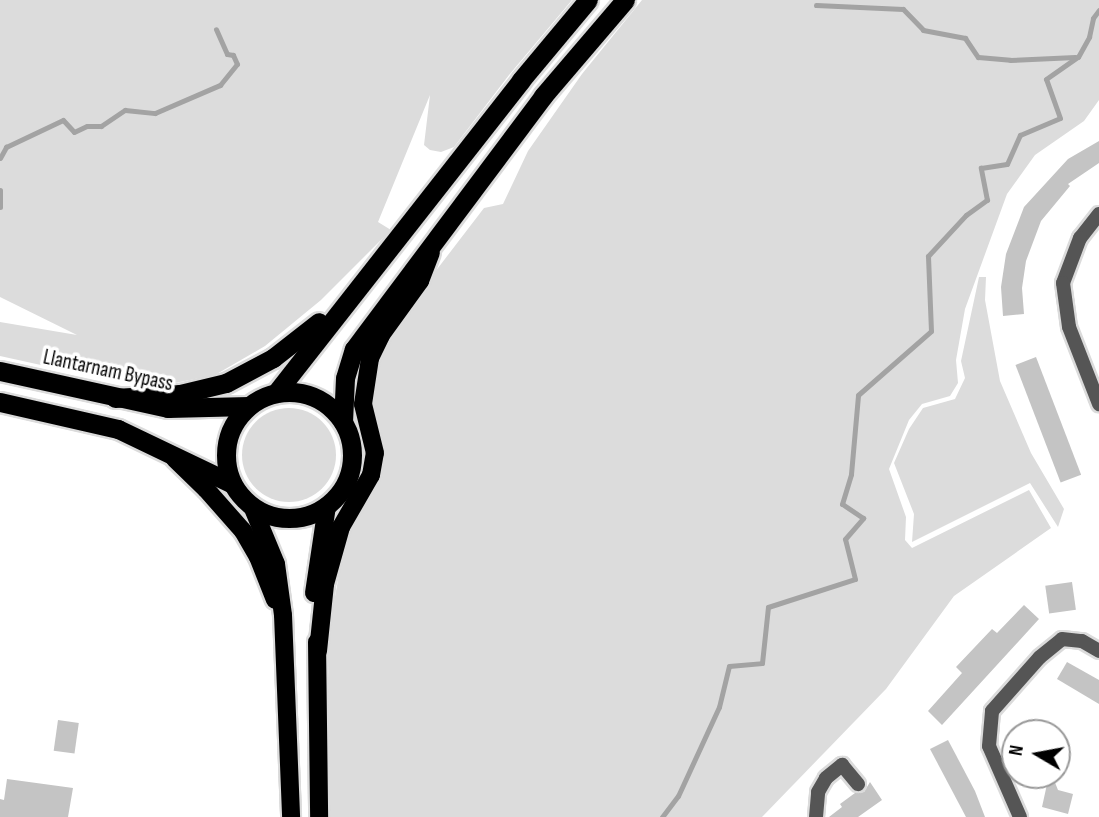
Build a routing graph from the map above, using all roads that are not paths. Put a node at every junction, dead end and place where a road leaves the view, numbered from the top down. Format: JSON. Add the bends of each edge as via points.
{"nodes":[{"id":1,"x":587,"y":0,"type":"edge"},
{"id":2,"x":625,"y":0,"type":"edge"},
{"id":3,"x":1099,"y":214,"type":"edge"},
{"id":4,"x":436,"y":240,"type":"junction"},
{"id":5,"x":351,"y":298,"type":"junction"},
{"id":6,"x":0,"y":371,"type":"edge"},
{"id":7,"x":276,"y":393,"type":"junction"},
{"id":8,"x":116,"y":398,"type":"junction"},
{"id":9,"x":0,"y":402,"type":"edge"},
{"id":10,"x":1099,"y":404,"type":"edge"},
{"id":11,"x":249,"y":406,"type":"junction"},
{"id":12,"x":343,"y":422,"type":"junction"},
{"id":13,"x":167,"y":452,"type":"junction"},
{"id":14,"x":233,"y":484,"type":"junction"},
{"id":15,"x":252,"y":506,"type":"junction"},
{"id":16,"x":327,"y":506,"type":"junction"},
{"id":17,"x":283,"y":615,"type":"junction"},
{"id":18,"x":317,"y":651,"type":"junction"},
{"id":19,"x":1099,"y":651,"type":"edge"},
{"id":20,"x":858,"y":784,"type":"dead end"},
{"id":21,"x":291,"y":817,"type":"edge"},
{"id":22,"x":319,"y":817,"type":"edge"},
{"id":23,"x":816,"y":817,"type":"edge"},
{"id":24,"x":1020,"y":817,"type":"edge"}],
"edges":[{"from":1,"to":5,"type":"highway"},
{"from":2,"to":4,"type":"highway","via":[[544,96]]},
{"from":3,"to":10,"type":"street","via":[[1080,238],[1063,283],[1069,327]]},
{"from":4,"to":12,"type":"highway","via":[[354,349],[345,378]]},
{"from":4,"to":18,"type":"main road","via":[[420,281],[370,358],[363,404],[375,453],[372,475],[341,527],[325,584]]},
{"from":5,"to":7,"type":"highway"},
{"from":5,"to":8,"type":"highway","via":[[273,358],[226,383],[180,394]]},
{"from":6,"to":8,"type":"highway","name":"Llantarnam Bypass"},
{"from":7,"to":11,"type":"highway"},
{"from":7,"to":12,"type":"highway","via":[[314,397],[331,407]]},
{"from":8,"to":11,"type":"highway","name":"Llantarnam Bypass","via":[[168,408]]},
{"from":9,"to":13,"type":"highway","via":[[118,429]]},
{"from":11,"to":14,"type":"highway","via":[[235,423],[228,442]]},
{"from":12,"to":16,"type":"highway","via":[[353,458],[349,477]]},
{"from":13,"to":14,"type":"highway"},
{"from":13,"to":17,"type":"main road","via":[[243,531]]},
{"from":14,"to":15,"type":"highway"},
{"from":15,"to":16,"type":"highway","via":[[289,519]]},
{"from":15,"to":17,"type":"main road","via":[[276,565]]},
{"from":16,"to":18,"type":"main road","via":[[313,587]]},
{"from":17,"to":21,"type":"main road"},
{"from":18,"to":22,"type":"main road"},
{"from":19,"to":24,"type":"street","via":[[1082,641],[1062,639],[992,711],[989,746]]},
{"from":20,"to":23,"type":"street","via":[[842,765],[818,792]]}]}
